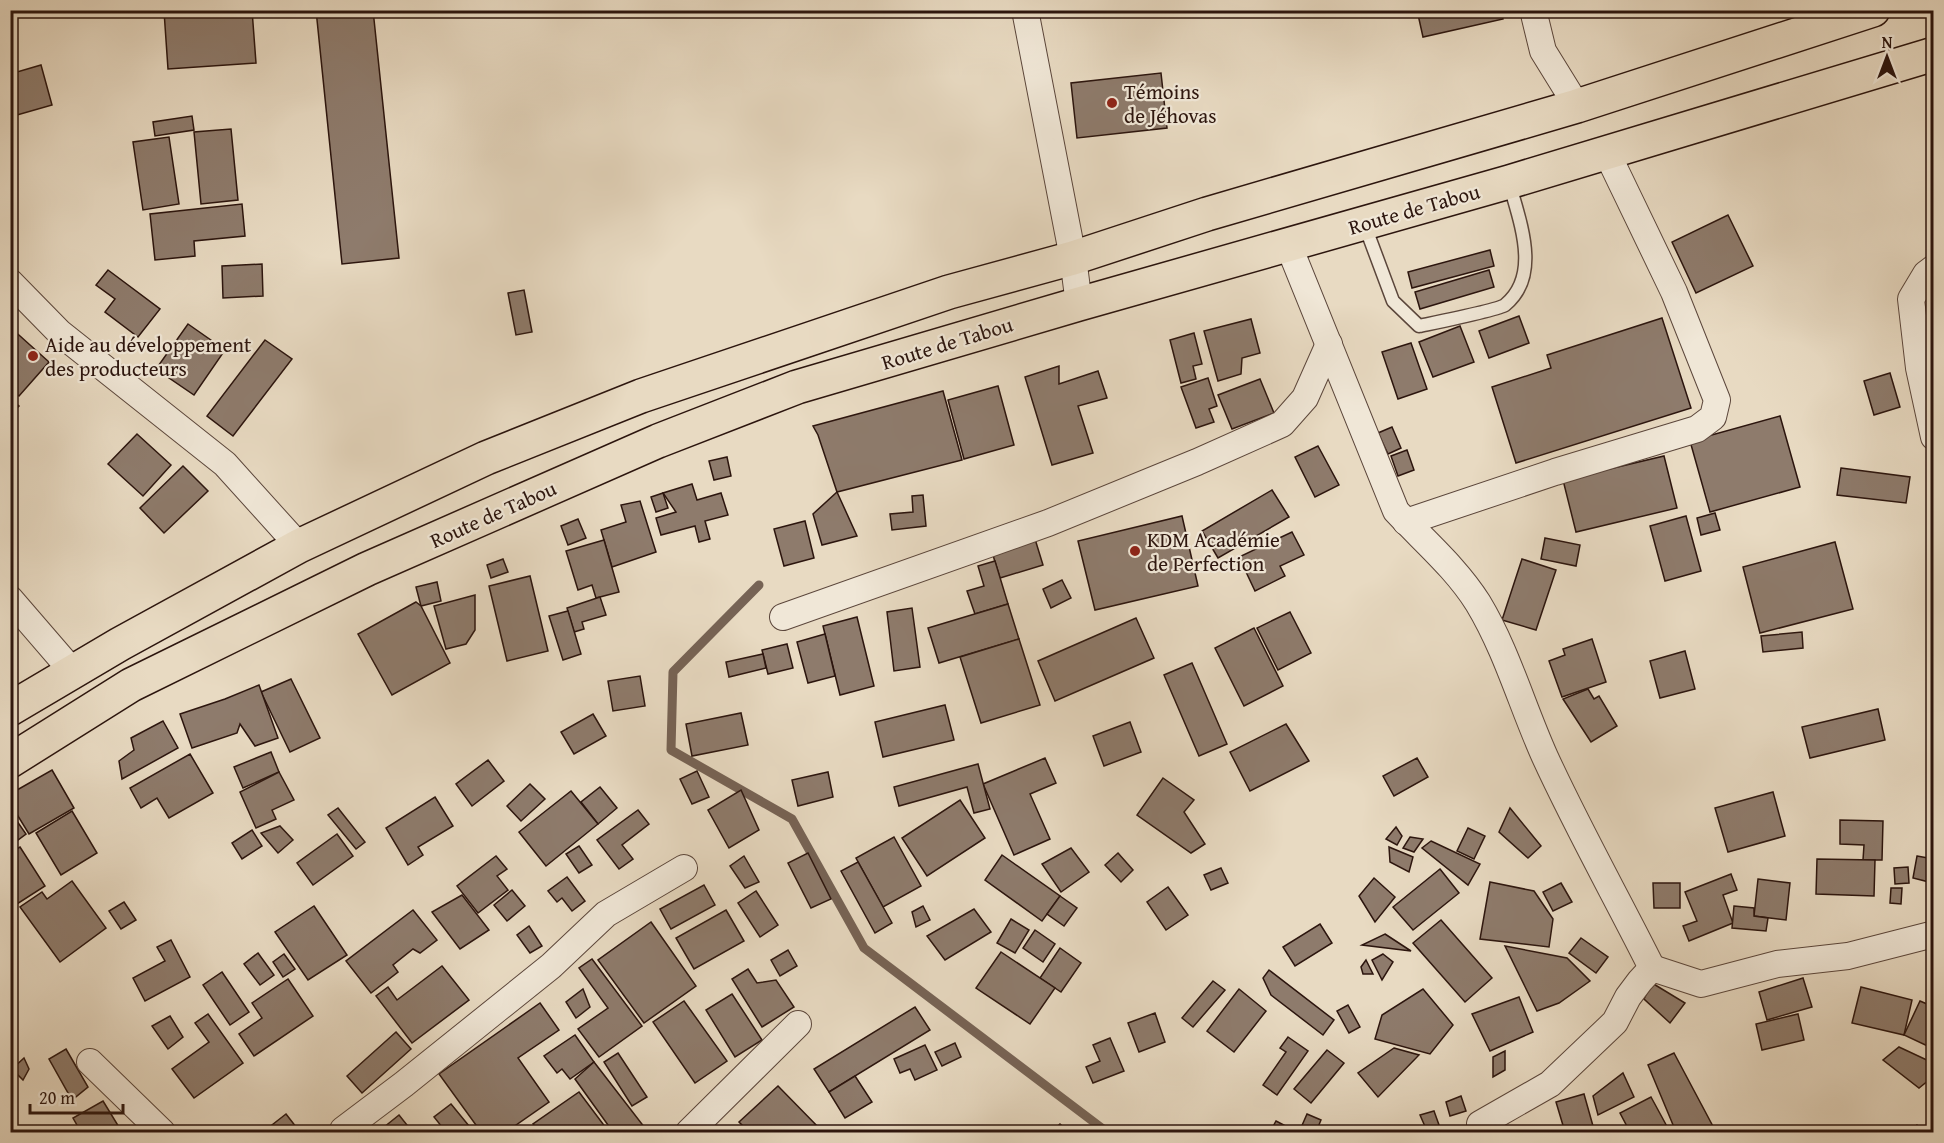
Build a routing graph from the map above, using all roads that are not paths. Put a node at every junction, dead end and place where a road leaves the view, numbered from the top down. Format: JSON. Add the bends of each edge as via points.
{"nodes":[{"id":1,"x":1025,"y":10,"type":"edge"},
{"id":2,"x":1533,"y":10,"type":"edge"},
{"id":3,"x":1873,"y":10,"type":"edge"},
{"id":4,"x":1934,"y":54,"type":"edge"},
{"id":5,"x":1577,"y":106,"type":"junction"},
{"id":6,"x":1607,"y":153,"type":"junction"},
{"id":7,"x":1509,"y":182,"type":"junction"},
{"id":8,"x":1364,"y":224,"type":"junction"},
{"id":9,"x":1287,"y":244,"type":"junction"},
{"id":10,"x":1073,"y":258,"type":"junction"},
{"id":11,"x":1934,"y":268,"type":"edge"},
{"id":12,"x":10,"y":282,"type":"edge"},
{"id":13,"x":1079,"y":304,"type":"junction"},
{"id":14,"x":1329,"y":344,"type":"junction"},
{"id":15,"x":1934,"y":437,"type":"edge"},
{"id":16,"x":1406,"y":522,"type":"junction"},
{"id":17,"x":299,"y":546,"type":"junction"},
{"id":18,"x":10,"y":599,"type":"edge"},
{"id":19,"x":783,"y":617,"type":"dead end"},
{"id":20,"x":73,"y":672,"type":"junction"},
{"id":21,"x":10,"y":709,"type":"edge"},
{"id":22,"x":10,"y":761,"type":"edge"},
{"id":23,"x":684,"y":868,"type":"dead end"},
{"id":24,"x":1934,"y":934,"type":"edge"},
{"id":25,"x":1652,"y":968,"type":"junction"},
{"id":26,"x":798,"y":1024,"type":"dead end"},
{"id":27,"x":90,"y":1062,"type":"dead end"},
{"id":28,"x":1480,"y":1124,"type":"dead end"},
{"id":29,"x":162,"y":1132,"type":"edge"},
{"id":30,"x":342,"y":1132,"type":"edge"},
{"id":31,"x":689,"y":1132,"type":"edge"}],
"edges":[{"from":1,"to":10,"type":"street"},
{"from":2,"to":5,"type":"street","via":[[1543,51]]},
{"from":3,"to":5,"type":"main road"},
{"from":4,"to":6,"type":"main road","name":"Route de Tabou"},
{"from":5,"to":10,"type":"main road","via":[[1207,214]]},
{"from":6,"to":7,"type":"main road","name":"Route de Tabou"},
{"from":6,"to":16,"type":"street","via":[[1674,292],[1717,400],[1713,417],[1697,429]]},
{"from":7,"to":8,"type":"main road","name":"Route de Tabou"},
{"from":7,"to":8,"type":"lane","via":[[1526,246],[1523,282],[1504,306],[1419,326],[1393,301]]},
{"from":8,"to":9,"type":"main road","name":"Route de Tabou"},
{"from":9,"to":13,"type":"main road","name":"Route de Tabou"},
{"from":9,"to":14,"type":"street"},
{"from":10,"to":13,"type":"street"},
{"from":10,"to":17,"type":"main road","via":[[949,292],[641,396],[486,458]]},
{"from":11,"to":15,"type":"street","via":[[1911,299],[1919,368]]},
{"from":12,"to":17,"type":"street","via":[[60,333],[225,464]]},
{"from":13,"to":22,"type":"main road","name":"Route de Tabou","via":[[797,387],[658,441],[368,569],[142,680]]},
{"from":14,"to":16,"type":"street","via":[[1396,511]]},
{"from":14,"to":19,"type":"street","via":[[1305,398],[1282,424],[1048,524]]},
{"from":16,"to":25,"type":"street","via":[[1458,574],[1478,603],[1500,645],[1545,756]]},
{"from":17,"to":20,"type":"main road"},
{"from":18,"to":20,"type":"street"},
{"from":20,"to":21,"type":"main road"},
{"from":23,"to":30,"type":"street","via":[[606,914],[552,966]]},
{"from":24,"to":25,"type":"street","via":[[1848,956],[1777,964],[1701,984]]},
{"from":25,"to":28,"type":"street","via":[[1628,997],[1615,1022],[1550,1084]]},
{"from":26,"to":31,"type":"street"},
{"from":27,"to":29,"type":"street"}]}
